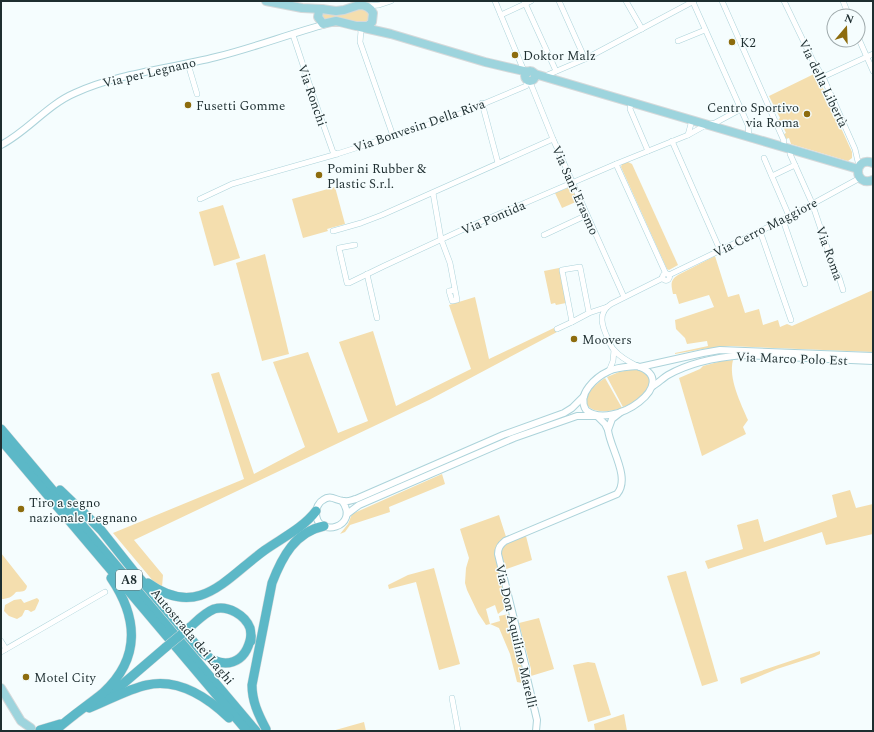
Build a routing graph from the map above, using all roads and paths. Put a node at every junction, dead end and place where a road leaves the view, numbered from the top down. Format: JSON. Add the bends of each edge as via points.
{"nodes":[{"id":1,"x":266,"y":1,"type":"edge"},
{"id":2,"x":391,"y":1,"type":"edge"},
{"id":3,"x":495,"y":1,"type":"edge"},
{"id":4,"x":531,"y":1,"type":"edge"},
{"id":5,"x":559,"y":1,"type":"edge"},
{"id":6,"x":626,"y":1,"type":"edge"},
{"id":7,"x":722,"y":1,"type":"edge"},
{"id":8,"x":784,"y":1,"type":"edge"},
{"id":9,"x":525,"y":2,"type":"edge"},
{"id":10,"x":693,"y":2,"type":"edge"},
{"id":11,"x":365,"y":6,"type":"junction"},
{"id":12,"x":379,"y":6,"type":"junction"},
{"id":13,"x":302,"y":8,"type":"junction"},
{"id":14,"x":322,"y":9,"type":"junction"},
{"id":15,"x":373,"y":15,"type":"junction"},
{"id":16,"x":501,"y":15,"type":"junction"},
{"id":17,"x":318,"y":18,"type":"junction"},
{"id":18,"x":326,"y":24,"type":"junction"},
{"id":19,"x":311,"y":28,"type":"junction"},
{"id":20,"x":360,"y":29,"type":"junction"},
{"id":21,"x":642,"y":29,"type":"junction"},
{"id":22,"x":705,"y":30,"type":"junction"},
{"id":23,"x":391,"y":34,"type":"junction"},
{"id":24,"x":293,"y":35,"type":"junction"},
{"id":25,"x":678,"y":42,"type":"dead end"},
{"id":26,"x":863,"y":48,"type":"edge"},
{"id":27,"x":873,"y":54,"type":"edge"},
{"id":28,"x":867,"y":57,"type":"junction"},
{"id":29,"x":585,"y":59,"type":"junction"},
{"id":30,"x":188,"y":64,"type":"junction"},
{"id":31,"x":873,"y":71,"type":"edge"},
{"id":32,"x":556,"y":72,"type":"junction"},
{"id":33,"x":529,"y":77,"type":"junction"},
{"id":34,"x":544,"y":77,"type":"junction"},
{"id":35,"x":823,"y":77,"type":"junction"},
{"id":36,"x":197,"y":94,"type":"dead end"},
{"id":37,"x":603,"y":95,"type":"junction"},
{"id":38,"x":482,"y":103,"type":"junction"},
{"id":39,"x":631,"y":103,"type":"junction"},
{"id":40,"x":740,"y":109,"type":"junction"},
{"id":41,"x":692,"y":120,"type":"junction"},
{"id":42,"x":706,"y":124,"type":"junction"},
{"id":43,"x":688,"y":135,"type":"junction"},
{"id":44,"x":393,"y":136,"type":"junction"},
{"id":45,"x":748,"y":137,"type":"junction"},
{"id":46,"x":552,"y":138,"type":"junction"},
{"id":47,"x":672,"y":141,"type":"junction"},
{"id":48,"x":1,"y":145,"type":"edge"},
{"id":49,"x":782,"y":147,"type":"junction"},
{"id":50,"x":791,"y":150,"type":"junction"},
{"id":51,"x":648,"y":151,"type":"junction"},
{"id":52,"x":337,"y":154,"type":"junction"},
{"id":53,"x":764,"y":158,"type":"dead end"},
{"id":54,"x":498,"y":163,"type":"junction"},
{"id":55,"x":873,"y":163,"type":"edge"},
{"id":56,"x":616,"y":164,"type":"junction"},
{"id":57,"x":795,"y":165,"type":"junction"},
{"id":58,"x":859,"y":168,"type":"junction"},
{"id":59,"x":772,"y":176,"type":"junction"},
{"id":60,"x":860,"y":178,"type":"junction"},
{"id":61,"x":873,"y":182,"type":"edge"},
{"id":62,"x":573,"y":183,"type":"junction"},
{"id":63,"x":433,"y":193,"type":"junction"},
{"id":64,"x":200,"y":199,"type":"dead end"},
{"id":65,"x":812,"y":203,"type":"junction"},
{"id":66,"x":587,"y":215,"type":"junction"},
{"id":67,"x":789,"y":216,"type":"junction"},
{"id":68,"x":783,"y":220,"type":"junction"},
{"id":69,"x":333,"y":231,"type":"dead end"},
{"id":70,"x":760,"y":231,"type":"junction"},
{"id":71,"x":544,"y":235,"type":"dead end"},
{"id":72,"x":441,"y":239,"type":"junction"},
{"id":73,"x":355,"y":245,"type":"dead end"},
{"id":74,"x":720,"y":250,"type":"junction"},
{"id":75,"x":367,"y":274,"type":"junction"},
{"id":76,"x":666,"y":276,"type":"junction"},
{"id":77,"x":805,"y":284,"type":"dead end"},
{"id":78,"x":455,"y":290,"type":"dead end"},
{"id":79,"x":843,"y":290,"type":"dead end"},
{"id":80,"x":624,"y":297,"type":"junction"},
{"id":81,"x":607,"y":306,"type":"junction"},
{"id":82,"x":589,"y":313,"type":"junction"},
{"id":83,"x":377,"y":318,"type":"dead end"},
{"id":84,"x":791,"y":320,"type":"dead end"},
{"id":85,"x":572,"y":322,"type":"junction"},
{"id":86,"x":557,"y":329,"type":"dead end"},
{"id":87,"x":614,"y":350,"type":"junction"},
{"id":88,"x":873,"y":356,"type":"edge"},
{"id":89,"x":870,"y":361,"type":"edge"},
{"id":90,"x":873,"y":365,"type":"edge"},
{"id":91,"x":639,"y":367,"type":"junction"},
{"id":92,"x":608,"y":371,"type":"junction"},
{"id":93,"x":653,"y":386,"type":"junction"},
{"id":94,"x":584,"y":396,"type":"junction"},
{"id":95,"x":624,"y":411,"type":"junction"},
{"id":96,"x":597,"y":416,"type":"junction"},
{"id":97,"x":1,"y":429,"type":"edge"},
{"id":98,"x":608,"y":430,"type":"junction"},
{"id":99,"x":5,"y":439,"type":"edge"},
{"id":100,"x":342,"y":502,"type":"junction"},
{"id":101,"x":316,"y":511,"type":"junction"},
{"id":102,"x":347,"y":514,"type":"junction"},
{"id":103,"x":324,"y":526,"type":"junction"},
{"id":104,"x":90,"y":546,"type":"junction"},
{"id":105,"x":117,"y":550,"type":"junction"},
{"id":106,"x":105,"y":592,"type":"dead end"},
{"id":107,"x":251,"y":636,"type":"junction"},
{"id":108,"x":1,"y":641,"type":"edge"},
{"id":109,"x":3,"y":651,"type":"edge"},
{"id":110,"x":1,"y":688,"type":"edge"},
{"id":111,"x":452,"y":698,"type":"dead end"},
{"id":112,"x":78,"y":712,"type":"junction"},
{"id":113,"x":65,"y":722,"type":"junction"},
{"id":114,"x":34,"y":730,"type":"edge"},
{"id":115,"x":267,"y":730,"type":"edge"},
{"id":116,"x":55,"y":731,"type":"edge"},
{"id":117,"x":240,"y":731,"type":"edge"},
{"id":118,"x":247,"y":731,"type":"edge"},
{"id":119,"x":256,"y":731,"type":"edge"},
{"id":120,"x":458,"y":731,"type":"edge"},
{"id":121,"x":536,"y":731,"type":"edge"}],
"edges":[{"from":1,"to":13,"type":"main road"},
{"from":2,"to":12,"type":"street"},
{"from":3,"to":16,"type":"street","name":"Via Sant'Erasmo"},
{"from":4,"to":9,"type":"street"},
{"from":5,"to":29,"type":"street"},
{"from":6,"to":21,"type":"street"},
{"from":7,"to":49,"type":"street","via":[[784,141]]},
{"from":8,"to":35,"type":"street","name":"Via della Libertà"},
{"from":9,"to":16,"type":"street"},
{"from":9,"to":32,"type":"street"},
{"from":10,"to":21,"type":"street"},
{"from":10,"to":22,"type":"street"},
{"from":11,"to":12,"type":"street"},
{"from":11,"to":14,"type":"main road","via":[[359,5],[340,11]]},
{"from":11,"to":15,"type":"main road"},
{"from":12,"to":15,"type":"street"},
{"from":13,"to":14,"type":"main road"},
{"from":13,"to":17,"type":"main road"},
{"from":14,"to":17,"type":"main road"},
{"from":15,"to":20,"type":"main road","via":[[371,24]]},
{"from":15,"to":23,"type":"main road","via":[[378,25]]},
{"from":16,"to":33,"type":"street","name":"Via Sant'Erasmo"},
{"from":17,"to":18,"type":"main road"},
{"from":17,"to":19,"type":"street","name":"Via per Legnano","via":[[317,24]]},
{"from":18,"to":19,"type":"street","name":"Via per Legnano"},
{"from":18,"to":20,"type":"main road","via":[[336,21]]},
{"from":19,"to":24,"type":"street","name":"Via per Legnano"},
{"from":20,"to":23,"type":"main road"},
{"from":20,"to":44,"type":"street","via":[[360,42]]},
{"from":21,"to":29,"type":"street"},
{"from":22,"to":25,"type":"street"},
{"from":22,"to":40,"type":"street"},
{"from":23,"to":33,"type":"main road"},
{"from":24,"to":30,"type":"street","name":"Via per Legnano"},
{"from":24,"to":52,"type":"street","name":"Via Ronchi","via":[[333,152]]},
{"from":26,"to":28,"type":"street"},
{"from":27,"to":28,"type":"street"},
{"from":28,"to":31,"type":"street"},
{"from":28,"to":35,"type":"street"},
{"from":29,"to":32,"type":"street"},
{"from":30,"to":36,"type":"street"},
{"from":30,"to":48,"type":"street","name":"Via per Legnano","via":[[111,80],[75,92],[55,103],[12,139]]},
{"from":32,"to":34,"type":"street"},
{"from":33,"to":34,"type":"main road"},
{"from":33,"to":37,"type":"main road"},
{"from":33,"to":38,"type":"street","name":"Via Bonvesin Della Riva","via":[[526,86]]},
{"from":33,"to":46,"type":"street","name":"Via Sant'Erasmo"},
{"from":34,"to":37,"type":"main road"},
{"from":35,"to":58,"type":"street","name":"Via della Libertà","via":[[855,149]]},
{"from":37,"to":39,"type":"main road"},
{"from":38,"to":44,"type":"street","name":"Via Bonvesin Della Riva","via":[[452,117]]},
{"from":38,"to":54,"type":"street"},
{"from":39,"to":41,"type":"main road"},
{"from":39,"to":51,"type":"street","via":[[630,109]]},
{"from":40,"to":42,"type":"street","name":"Via Pontida","via":[[715,123]]},
{"from":40,"to":45,"type":"street","via":[[748,125]]},
{"from":41,"to":42,"type":"main road"},
{"from":41,"to":43,"type":"street"},
{"from":42,"to":43,"type":"street","name":"Via Pontida"},
{"from":42,"to":45,"type":"main road"},
{"from":43,"to":47,"type":"street","name":"Via Pontida"},
{"from":44,"to":52,"type":"street","name":"Via Bonvesin Della Riva"},
{"from":45,"to":49,"type":"main road"},
{"from":46,"to":54,"type":"street"},
{"from":46,"to":62,"type":"street","name":"Via Sant'Erasmo"},
{"from":47,"to":51,"type":"street","name":"Via Pontida"},
{"from":47,"to":74,"type":"street"},
{"from":49,"to":50,"type":"main road"},
{"from":50,"to":57,"type":"street","name":"Via Roma"},
{"from":50,"to":58,"type":"main road"},
{"from":51,"to":56,"type":"street","name":"Via Pontida"},
{"from":52,"to":64,"type":"street","name":"Via Bonvesin Della Riva","via":[[232,184]]},
{"from":53,"to":59,"type":"street"},
{"from":54,"to":63,"type":"street"},
{"from":55,"to":58,"type":"main road","via":[[865,162]]},
{"from":56,"to":62,"type":"street","name":"Via Pontida"},
{"from":56,"to":76,"type":"street"},
{"from":57,"to":59,"type":"street"},
{"from":57,"to":65,"type":"street","name":"Via Roma"},
{"from":58,"to":60,"type":"main road"},
{"from":59,"to":67,"type":"street"},
{"from":60,"to":61,"type":"main road"},
{"from":60,"to":65,"type":"street","name":"Via Cerro Maggiore"},
{"from":62,"to":66,"type":"street","name":"Via Sant'Erasmo"},
{"from":62,"to":72,"type":"street","name":"Via Pontida"},
{"from":63,"to":69,"type":"street","via":[[371,220]]},
{"from":63,"to":72,"type":"street"},
{"from":65,"to":67,"type":"street","name":"Via Cerro Maggiore"},
{"from":65,"to":79,"type":"street","name":"Via Roma"},
{"from":66,"to":71,"type":"street"},
{"from":66,"to":80,"type":"street","name":"Via Sant'Erasmo"},
{"from":67,"to":68,"type":"street","name":"Via Cerro Maggiore"},
{"from":68,"to":70,"type":"street","name":"Via Cerro Maggiore"},
{"from":68,"to":77,"type":"street"},
{"from":70,"to":74,"type":"street","name":"Via Cerro Maggiore"},
{"from":70,"to":84,"type":"street"},
{"from":72,"to":75,"type":"street","name":"Via Pontida"},
{"from":72,"to":78,"type":"street","via":[[450,263]]},
{"from":73,"to":75,"type":"street","name":"Via Pontida","via":[[339,248],[346,283]]},
{"from":74,"to":76,"type":"street","name":"Via Cerro Maggiore"},
{"from":75,"to":83,"type":"street"},
{"from":76,"to":80,"type":"street","name":"Via Cerro Maggiore"},
{"from":80,"to":81,"type":"street","name":"Via Cerro Maggiore"},
{"from":81,"to":82,"type":"street","name":"Via Cerro Maggiore"},
{"from":81,"to":87,"type":"street","via":[[602,313],[602,324]]},
{"from":82,"to":85,"type":"street","name":"Via Cerro Maggiore"},
{"from":82,"to":85,"type":"street","via":[[580,267],[562,270]]},
{"from":85,"to":86,"type":"street","name":"Via Cerro Maggiore"},
{"from":87,"to":91,"type":"street"},
{"from":87,"to":92,"type":"street","via":[[613,361]]},
{"from":88,"to":91,"type":"street","via":[[720,350]]},
{"from":89,"to":90,"type":"street"},
{"from":89,"to":93,"type":"street","name":"Via Marco Polo Est","via":[[724,357],[669,375]]},
{"from":91,"to":92,"type":"street"},
{"from":91,"to":93,"type":"street","via":[[646,369],[650,374]]},
{"from":92,"to":94,"type":"street","via":[[592,384]]},
{"from":93,"to":95,"type":"street","via":[[647,396]]},
{"from":94,"to":96,"type":"street","via":[[586,410]]},
{"from":94,"to":100,"type":"street","via":[[564,413],[503,435],[356,499]]},
{"from":95,"to":96,"type":"street"},
{"from":95,"to":98,"type":"street","via":[[612,420]]},
{"from":96,"to":98,"type":"street","name":"Via Don Aquilino Marelli"},
{"from":96,"to":102,"type":"street","via":[[577,416],[514,438],[359,505]]},
{"from":97,"to":99,"type":"highway","name":"Autostrada dei Laghi","number":"A8"},
{"from":98,"to":121,"type":"street","name":"Via Don Aquilino Marelli","via":[[622,477],[621,490],[617,494],[505,541],[498,550],[537,720]]},
{"from":99,"to":104,"type":"highway","name":"Autostrada dei Laghi","number":"A8"},
{"from":99,"to":105,"type":"highway","via":[[44,473]]},
{"from":99,"to":119,"type":"highway","name":"Autostrada dei Laghi","number":"A8"},
{"from":100,"to":101,"type":"street","via":[[328,498],[320,503]]},
{"from":100,"to":102,"type":"street"},
{"from":101,"to":103,"type":"street","via":[[318,520]]},
{"from":101,"to":105,"type":"highway","via":[[306,523],[260,553],[220,586],[195,596],[184,597],[163,593],[145,581]]},
{"from":102,"to":103,"type":"street","via":[[339,526]]},
{"from":103,"to":115,"type":"highway","via":[[306,532],[293,544],[278,567],[272,583],[252,685],[257,712]]},
{"from":104,"to":112,"type":"highway","via":[[120,592],[129,613],[132,638],[128,657],[119,675]]},
{"from":104,"to":118,"type":"highway","name":"Autostrada dei Laghi","number":"A8"},
{"from":105,"to":107,"type":"highway","via":[[209,658],[224,663],[236,661],[247,649]]},
{"from":106,"to":109,"type":"street"},
{"from":107,"to":112,"type":"highway","bridge":true,"via":[[245,620],[235,611],[214,610],[124,683]]},
{"from":107,"to":115,"type":"highway","via":[[248,692],[255,715]]},
{"from":108,"to":109,"type":"street"},
{"from":110,"to":114,"type":"main road","via":[[21,721]]},
{"from":111,"to":120,"type":"street"},
{"from":112,"to":113,"type":"highway"},
{"from":112,"to":117,"type":"highway","via":[[145,686],[172,684],[198,693],[216,706]]},
{"from":113,"to":114,"type":"highway"},
{"from":113,"to":116,"type":"highway"}]}
